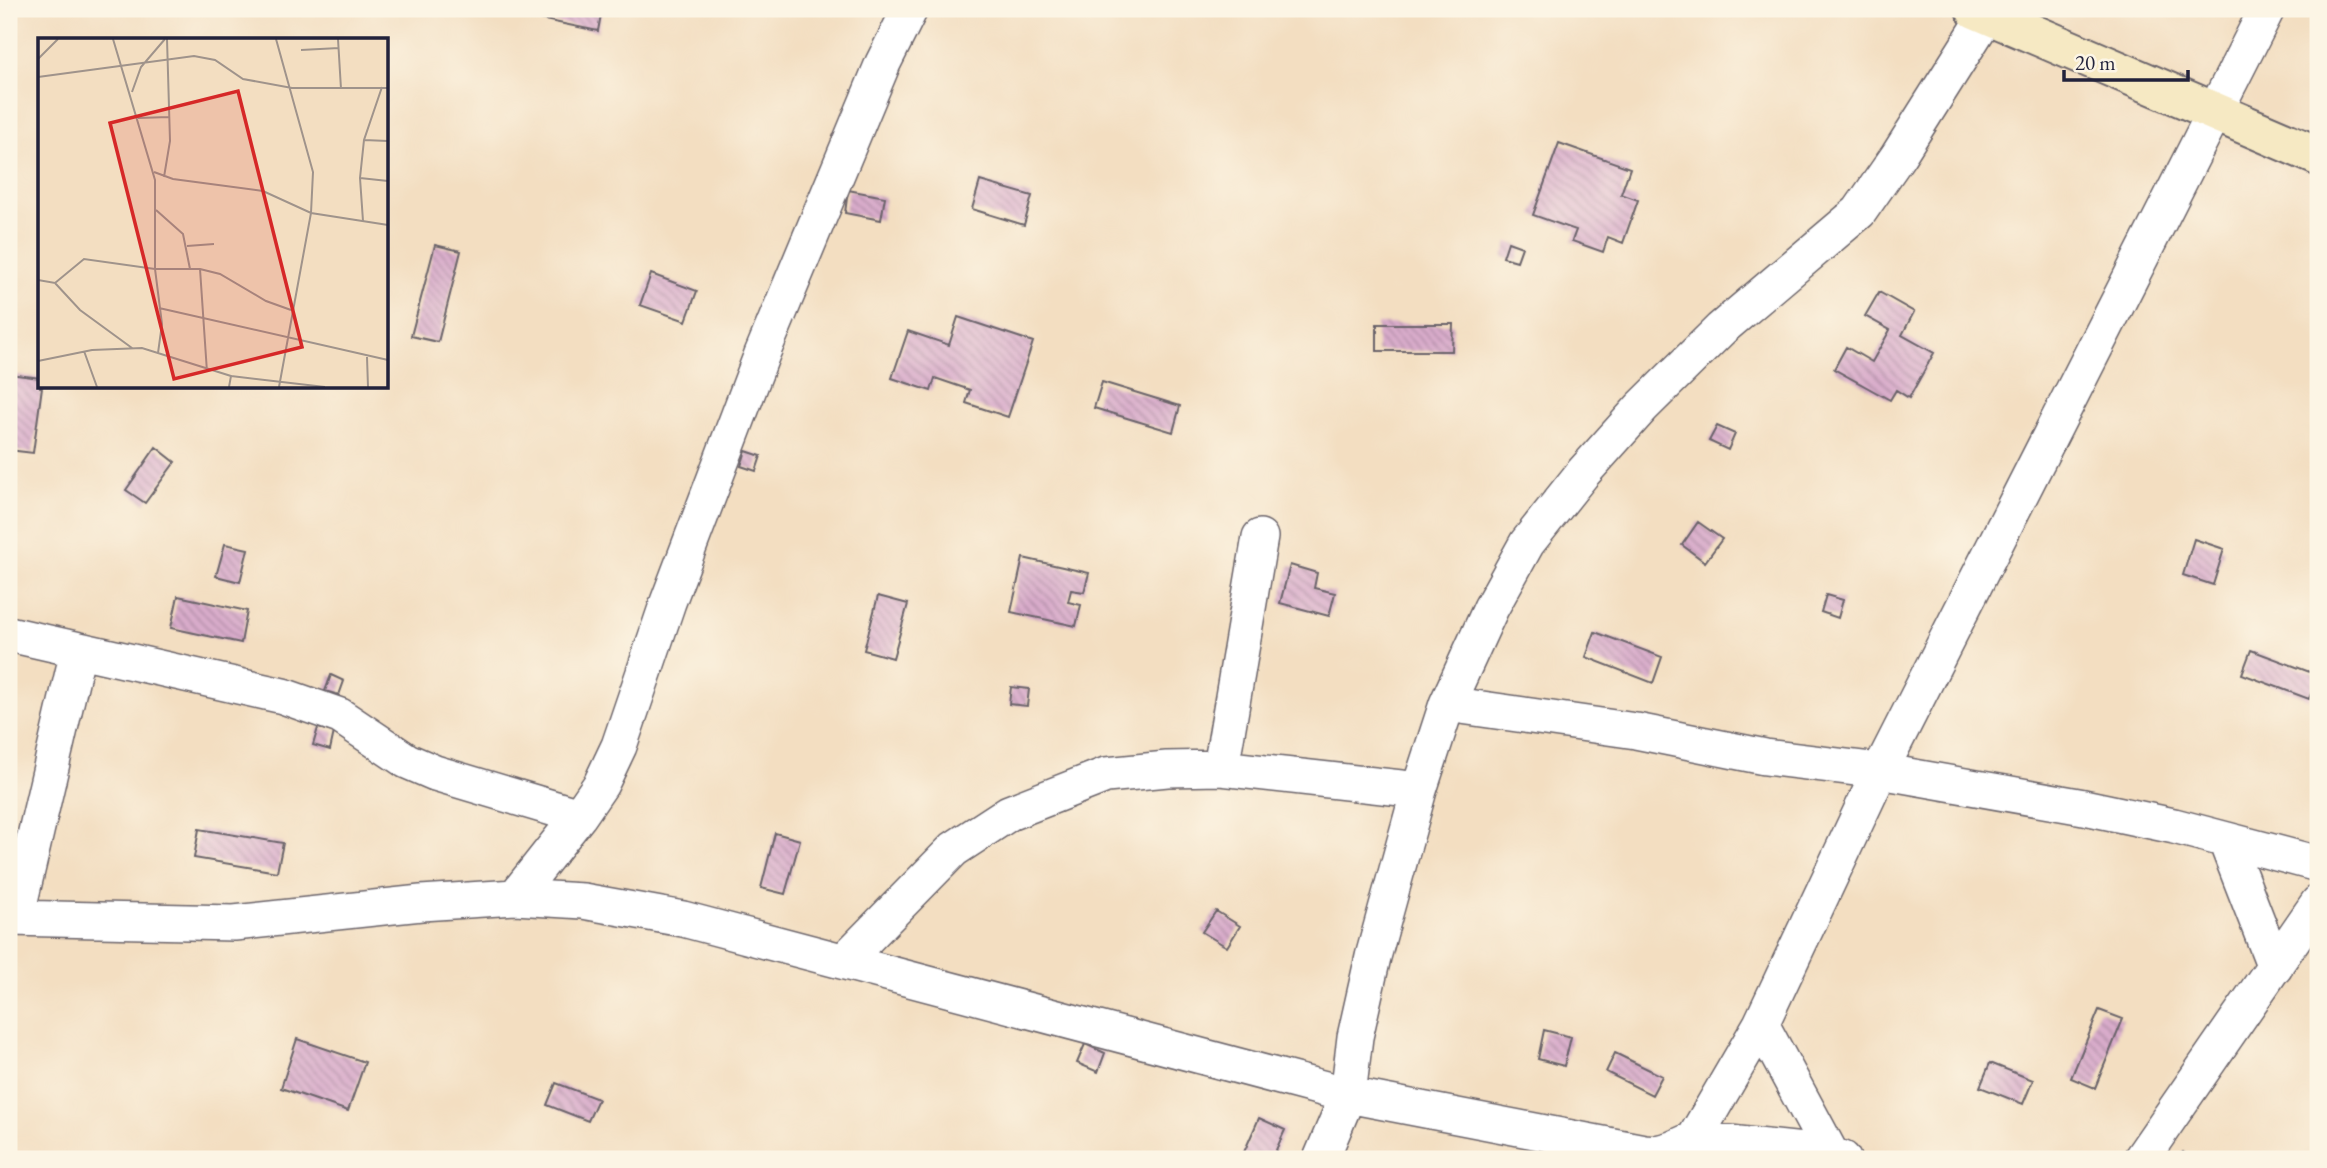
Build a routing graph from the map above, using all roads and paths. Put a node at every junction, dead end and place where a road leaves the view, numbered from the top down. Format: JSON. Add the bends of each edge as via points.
{"nodes":[{"id":1,"x":910,"y":9,"type":"edge"},
{"id":2,"x":2267,"y":9,"type":"edge"},
{"id":3,"x":1981,"y":12,"type":"edge"},
{"id":4,"x":2213,"y":112,"type":"junction"},
{"id":5,"x":2318,"y":156,"type":"edge"},
{"id":6,"x":1260,"y":537,"type":"dead end"},
{"id":7,"x":9,"y":634,"type":"edge"},
{"id":8,"x":78,"y":651,"type":"junction"},
{"id":9,"x":1447,"y":704,"type":"junction"},
{"id":10,"x":1221,"y":768,"type":"junction"},
{"id":11,"x":1880,"y":771,"type":"junction"},
{"id":12,"x":1419,"y":790,"type":"junction"},
{"id":13,"x":579,"y":816,"type":"junction"},
{"id":14,"x":2226,"y":841,"type":"junction"},
{"id":15,"x":2318,"y":864,"type":"edge"},
{"id":16,"x":515,"y":897,"type":"junction"},
{"id":17,"x":2318,"y":903,"type":"edge"},
{"id":18,"x":12,"y":918,"type":"edge"},
{"id":19,"x":845,"y":960,"type":"junction"},
{"id":20,"x":2275,"y":967,"type":"junction"},
{"id":21,"x":1761,"y":1024,"type":"junction"},
{"id":22,"x":1348,"y":1095,"type":"junction"},
{"id":23,"x":1694,"y":1139,"type":"junction"},
{"id":24,"x":1837,"y":1157,"type":"edge"},
{"id":25,"x":1321,"y":1159,"type":"edge"},
{"id":26,"x":2141,"y":1159,"type":"edge"}],
"edges":[{"from":1,"to":13,"type":"street","via":[[883,63],[762,354],[619,746]]},
{"from":2,"to":4,"type":"street"},
{"from":3,"to":4,"type":"street"},
{"from":3,"to":9,"type":"street","via":[[1898,156],[1860,212],[1721,329],[1642,407],[1527,543]]},
{"from":4,"to":5,"type":"street"},
{"from":4,"to":11,"type":"street"},
{"from":6,"to":10,"type":"street"},
{"from":7,"to":8,"type":"street"},
{"from":8,"to":13,"type":"street","via":[[282,696],[340,716],[407,761],[435,773]]},
{"from":8,"to":18,"type":"street"},
{"from":9,"to":11,"type":"street","via":[[1636,731],[1765,757]]},
{"from":9,"to":12,"type":"street"},
{"from":10,"to":12,"type":"street"},
{"from":10,"to":19,"type":"street","via":[[1106,775],[1009,813],[954,849]]},
{"from":11,"to":14,"type":"street","via":[[2084,807]]},
{"from":11,"to":21,"type":"street"},
{"from":12,"to":22,"type":"street","via":[[1373,957]]},
{"from":13,"to":16,"type":"street"},
{"from":14,"to":15,"type":"street"},
{"from":14,"to":20,"type":"street"},
{"from":16,"to":18,"type":"street","via":[[422,902],[234,923]]},
{"from":16,"to":19,"type":"street","via":[[583,901],[683,919]]},
{"from":17,"to":20,"type":"street"},
{"from":19,"to":22,"type":"street"},
{"from":20,"to":26,"type":"street"},
{"from":21,"to":23,"type":"street"},
{"from":21,"to":24,"type":"street"},
{"from":22,"to":23,"type":"street","via":[[1644,1152],[1657,1153]]},
{"from":22,"to":25,"type":"street"},
{"from":23,"to":24,"type":"street"}]}
